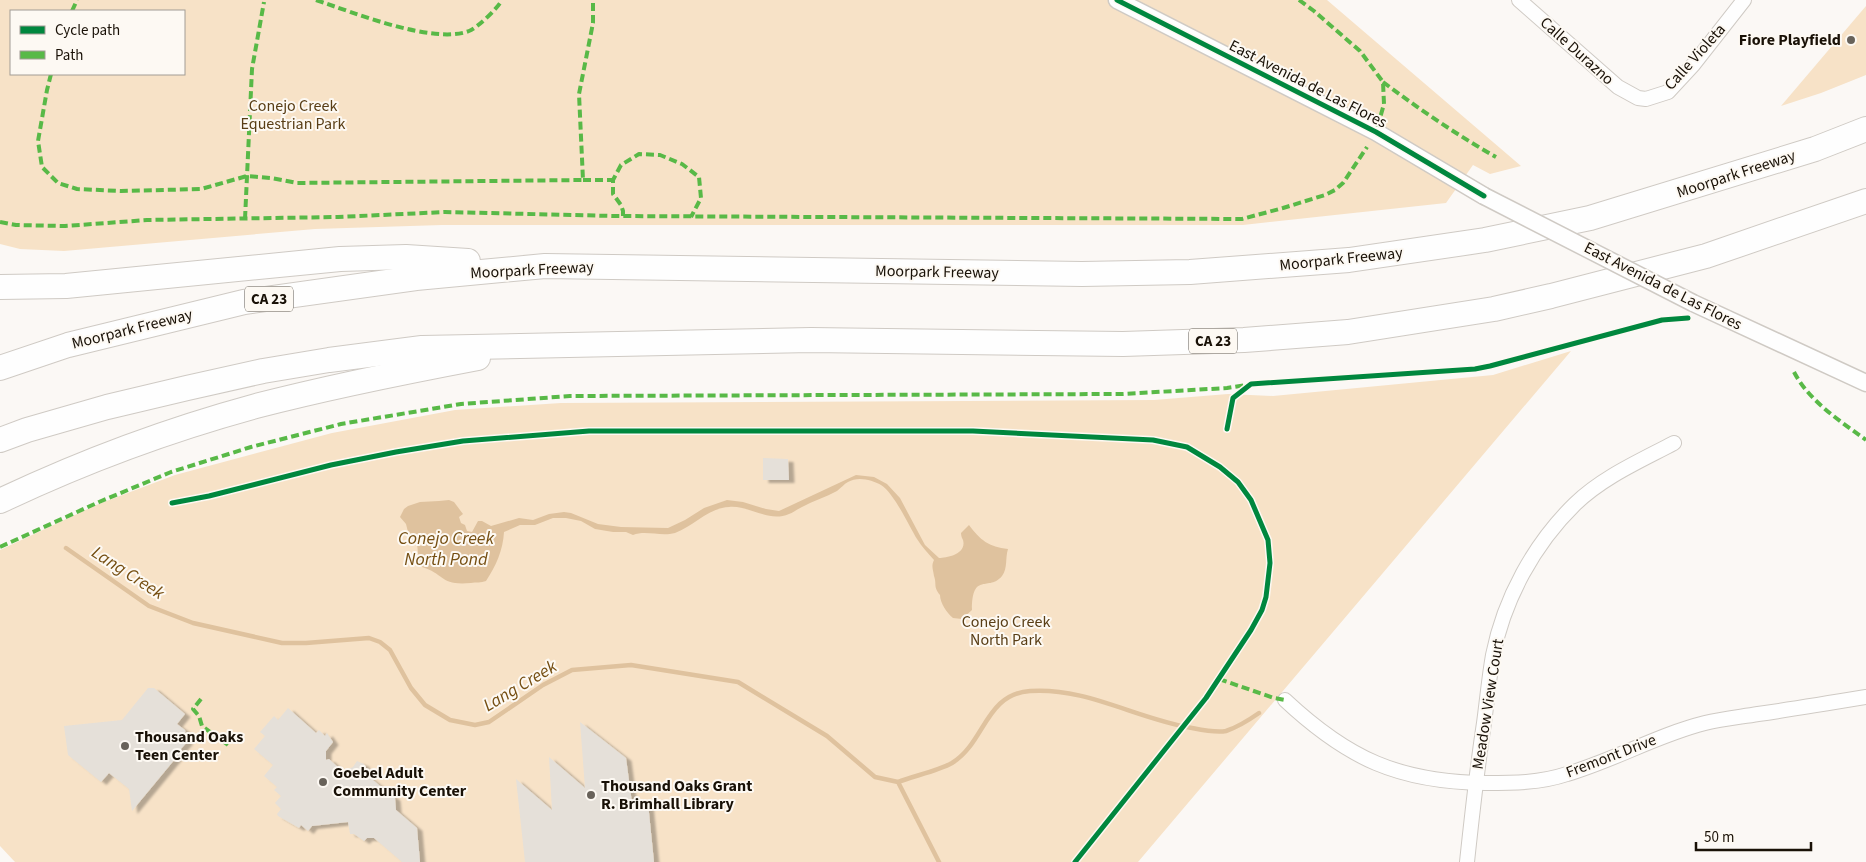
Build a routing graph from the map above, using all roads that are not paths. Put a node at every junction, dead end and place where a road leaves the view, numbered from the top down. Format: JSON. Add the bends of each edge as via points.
{"nodes":[{"id":1,"x":1117,"y":0,"type":"edge"},
{"id":2,"x":1519,"y":0,"type":"edge"},
{"id":3,"x":1744,"y":0,"type":"edge"},
{"id":4,"x":1638,"y":98,"type":"joint"},
{"id":5,"x":1866,"y":129,"type":"edge"},
{"id":6,"x":1866,"y":201,"type":"edge"},
{"id":7,"x":545,"y":266,"type":"junction"},
{"id":8,"x":0,"y":287,"type":"edge"},
{"id":9,"x":542,"y":344,"type":"junction"},
{"id":10,"x":0,"y":368,"type":"edge"},
{"id":11,"x":1866,"y":384,"type":"edge"},
{"id":12,"x":89,"y":412,"type":"junction"},
{"id":13,"x":0,"y":440,"type":"edge"},
{"id":14,"x":1674,"y":443,"type":"dead end"},
{"id":15,"x":0,"y":450,"type":"edge"},
{"id":16,"x":0,"y":501,"type":"edge"},
{"id":17,"x":1866,"y":697,"type":"edge"},
{"id":18,"x":1285,"y":700,"type":"dead end"},
{"id":19,"x":1475,"y":783,"type":"junction"},
{"id":20,"x":1467,"y":862,"type":"edge"}],
"edges":[{"from":1,"to":11,"type":"street","name":"East Avenida de Las Flores","bridge":true,"via":[[1376,132],[1484,196]]},
{"from":2,"to":4,"type":"street","name":"Calle Durazno","via":[[1618,87]]},
{"from":3,"to":4,"type":"street","name":"Calle Violeta","via":[[1668,92]]},
{"from":5,"to":7,"type":"highway","name":"Moorpark Freeway","number":"CA 23","via":[[1590,218],[1485,240],[1349,260],[1190,272],[1082,274]]},
{"from":6,"to":9,"type":"highway","number":"CA 23","via":[[1706,256],[1551,296],[1494,309],[1348,332],[1123,344],[811,340]]},
{"from":7,"to":8,"type":"highway","via":[[406,257],[340,259],[66,286]]},
{"from":7,"to":10,"type":"highway","name":"Moorpark Freeway","number":"CA 23","via":[[416,278],[244,302],[68,345]]},
{"from":9,"to":12,"type":"highway","number":"CA 23","via":[[422,348],[329,360],[263,371]]},
{"from":9,"to":16,"type":"highway","via":[[254,407],[120,450],[52,476]]},
{"from":12,"to":13,"type":"highway","number":"CA 23"},
{"from":12,"to":15,"type":"highway"},
{"from":14,"to":19,"type":"street","name":"Meadow View Court","via":[[1612,475],[1575,504],[1548,535],[1522,574],[1493,654]]},
{"from":17,"to":19,"type":"street","name":"Fremont Drive","via":[[1706,723],[1660,737],[1566,775],[1524,784]]},
{"from":18,"to":19,"type":"street","name":"Fremont Drive","via":[[1334,741],[1373,763],[1426,779]]},
{"from":19,"to":20,"type":"street","name":"Meadow View Court"}]}
